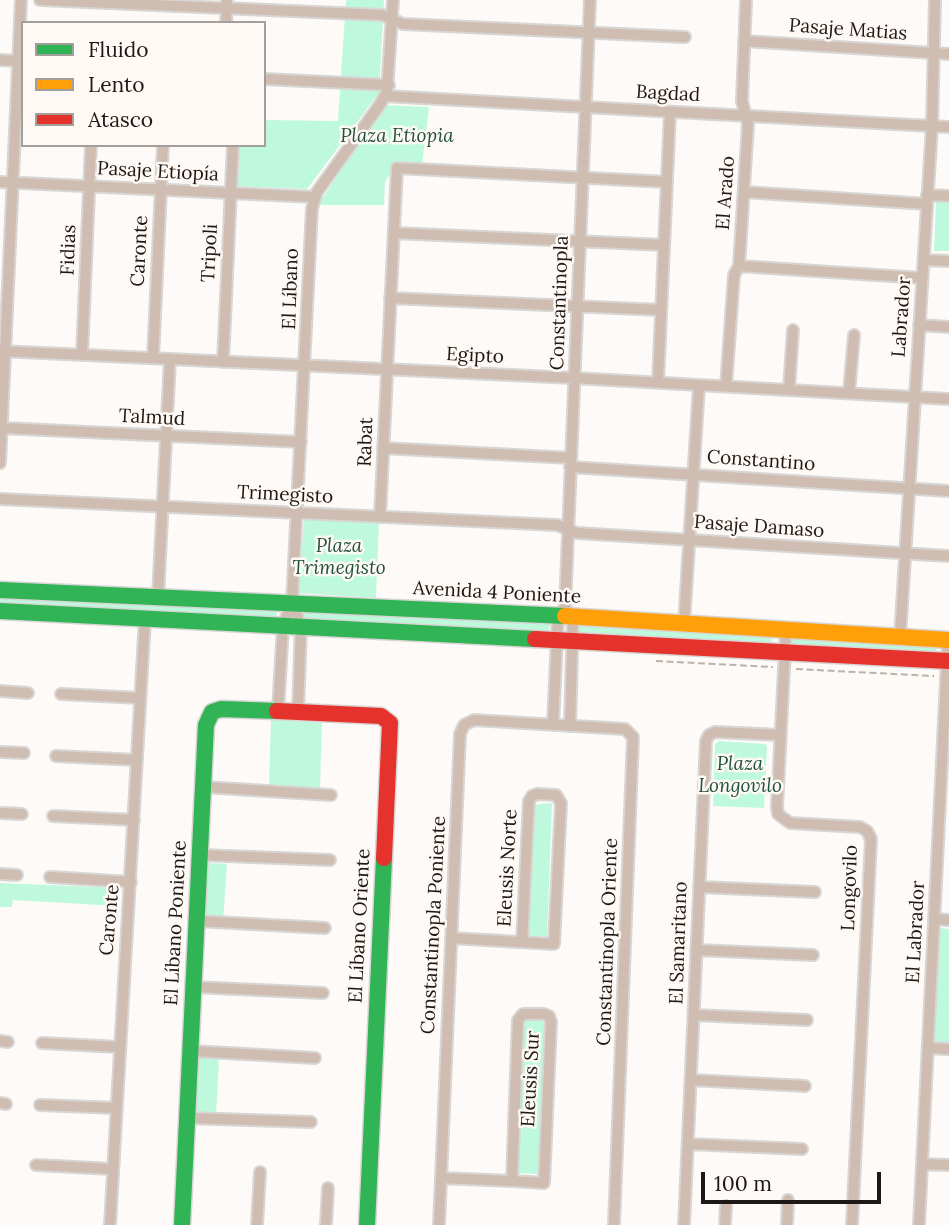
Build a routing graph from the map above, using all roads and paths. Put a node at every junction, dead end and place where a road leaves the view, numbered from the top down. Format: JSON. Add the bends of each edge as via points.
{"nodes":[{"id":1,"x":21,"y":0,"type":"edge"},
{"id":2,"x":40,"y":0,"type":"edge"},
{"id":3,"x":393,"y":0,"type":"edge"},
{"id":4,"x":590,"y":0,"type":"edge"},
{"id":5,"x":746,"y":0,"type":"edge"},
{"id":6,"x":935,"y":0,"type":"edge"},
{"id":7,"x":227,"y":4,"type":"edge"},
{"id":8,"x":392,"y":19,"type":"junction"},
{"id":9,"x":589,"y":32,"type":"junction"},
{"id":10,"x":685,"y":37,"type":"dead end"},
{"id":11,"x":744,"y":41,"type":"junction"},
{"id":12,"x":933,"y":53,"type":"junction"},
{"id":13,"x":949,"y":54,"type":"edge"},
{"id":14,"x":0,"y":60,"type":"edge"},
{"id":15,"x":20,"y":65,"type":"edge"},
{"id":16,"x":266,"y":79,"type":"edge"},
{"id":17,"x":387,"y":90,"type":"junction"},
{"id":18,"x":586,"y":107,"type":"junction"},
{"id":19,"x":670,"y":112,"type":"junction"},
{"id":20,"x":746,"y":116,"type":"junction"},
{"id":21,"x":932,"y":126,"type":"junction"},
{"id":22,"x":949,"y":127,"type":"edge"},
{"id":23,"x":91,"y":147,"type":"edge"},
{"id":24,"x":163,"y":147,"type":"edge"},
{"id":25,"x":233,"y":147,"type":"edge"},
{"id":26,"x":583,"y":178,"type":"junction"},
{"id":27,"x":0,"y":182,"type":"edge"},
{"id":28,"x":667,"y":182,"type":"junction"},
{"id":29,"x":13,"y":183,"type":"junction"},
{"id":30,"x":89,"y":186,"type":"junction"},
{"id":31,"x":160,"y":189,"type":"junction"},
{"id":32,"x":231,"y":192,"type":"junction"},
{"id":33,"x":744,"y":192,"type":"junction"},
{"id":34,"x":949,"y":196,"type":"edge"},
{"id":35,"x":315,"y":197,"type":"junction"},
{"id":36,"x":927,"y":199,"type":"junction"},
{"id":37,"x":394,"y":233,"type":"junction"},
{"id":38,"x":580,"y":241,"type":"junction"},
{"id":39,"x":664,"y":245,"type":"junction"},
{"id":40,"x":924,"y":260,"type":"junction"},
{"id":41,"x":949,"y":261,"type":"edge"},
{"id":42,"x":739,"y":266,"type":"junction"},
{"id":43,"x":922,"y":278,"type":"junction"},
{"id":44,"x":390,"y":298,"type":"junction"},
{"id":45,"x":577,"y":306,"type":"junction"},
{"id":46,"x":661,"y":310,"type":"junction"},
{"id":47,"x":919,"y":325,"type":"junction"},
{"id":48,"x":949,"y":327,"type":"edge"},
{"id":49,"x":793,"y":330,"type":"dead end"},
{"id":50,"x":854,"y":335,"type":"dead end"},
{"id":51,"x":3,"y":351,"type":"edge"},
{"id":52,"x":82,"y":355,"type":"junction"},
{"id":53,"x":153,"y":358,"type":"junction"},
{"id":54,"x":170,"y":359,"type":"junction"},
{"id":55,"x":223,"y":362,"type":"junction"},
{"id":56,"x":305,"y":365,"type":"junction"},
{"id":57,"x":387,"y":369,"type":"junction"},
{"id":58,"x":574,"y":377,"type":"junction"},
{"id":59,"x":658,"y":382,"type":"junction"},
{"id":60,"x":699,"y":384,"type":"junction"},
{"id":61,"x":726,"y":386,"type":"junction"},
{"id":62,"x":789,"y":390,"type":"junction"},
{"id":63,"x":849,"y":393,"type":"junction"},
{"id":64,"x":915,"y":397,"type":"junction"},
{"id":65,"x":949,"y":399,"type":"edge"},
{"id":66,"x":2,"y":428,"type":"junction"},
{"id":67,"x":166,"y":436,"type":"junction"},
{"id":68,"x":301,"y":442,"type":"junction"},
{"id":69,"x":383,"y":448,"type":"junction"},
{"id":70,"x":570,"y":462,"type":"junction"},
{"id":71,"x":0,"y":463,"type":"edge"},
{"id":72,"x":694,"y":474,"type":"junction"},
{"id":73,"x":909,"y":488,"type":"junction"},
{"id":74,"x":949,"y":491,"type":"edge"},
{"id":75,"x":0,"y":499,"type":"edge"},
{"id":76,"x":163,"y":507,"type":"junction"},
{"id":77,"x":296,"y":513,"type":"junction"},
{"id":78,"x":380,"y":517,"type":"junction"},
{"id":79,"x":568,"y":529,"type":"junction"},
{"id":80,"x":689,"y":540,"type":"junction"},
{"id":81,"x":905,"y":553,"type":"junction"},
{"id":82,"x":949,"y":556,"type":"edge"},
{"id":83,"x":0,"y":590,"type":"edge"},
{"id":84,"x":158,"y":597,"type":"junction"},
{"id":85,"x":292,"y":603,"type":"junction"},
{"id":86,"x":0,"y":611,"type":"edge"},
{"id":87,"x":565,"y":614,"type":"junction"},
{"id":88,"x":145,"y":618,"type":"junction"},
{"id":89,"x":684,"y":624,"type":"junction"},
{"id":90,"x":283,"y":625,"type":"junction"},
{"id":91,"x":301,"y":626,"type":"junction"},
{"id":92,"x":786,"y":630,"type":"junction"},
{"id":93,"x":900,"y":637,"type":"junction"},
{"id":94,"x":556,"y":640,"type":"junction"},
{"id":95,"x":949,"y":640,"type":"edge"},
{"id":96,"x":573,"y":641,"type":"junction"},
{"id":97,"x":784,"y":660,"type":"junction"},
{"id":98,"x":654,"y":661,"type":"dead end"},
{"id":99,"x":947,"y":666,"type":"edge"},
{"id":100,"x":0,"y":691,"type":"edge"},
{"id":101,"x":28,"y":692,"type":"dead end"},
{"id":102,"x":61,"y":694,"type":"dead end"},
{"id":103,"x":140,"y":698,"type":"junction"},
{"id":104,"x":278,"y":711,"type":"junction"},
{"id":105,"x":298,"y":712,"type":"junction"},
{"id":106,"x":561,"y":725,"type":"junction"},
{"id":107,"x":780,"y":735,"type":"junction"},
{"id":108,"x":0,"y":752,"type":"edge"},
{"id":109,"x":24,"y":753,"type":"dead end"},
{"id":110,"x":55,"y":756,"type":"dead end"},
{"id":111,"x":137,"y":760,"type":"junction"},
{"id":112,"x":203,"y":787,"type":"junction"},
{"id":113,"x":331,"y":795,"type":"dead end"},
{"id":114,"x":945,"y":799,"type":"edge"},
{"id":115,"x":0,"y":813,"type":"edge"},
{"id":116,"x":22,"y":814,"type":"dead end"},
{"id":117,"x":53,"y":816,"type":"dead end"},
{"id":118,"x":134,"y":820,"type":"junction"},
{"id":119,"x":200,"y":855,"type":"junction"},
{"id":120,"x":330,"y":860,"type":"dead end"},
{"id":121,"x":0,"y":874,"type":"edge"},
{"id":122,"x":17,"y":875,"type":"dead end"},
{"id":123,"x":50,"y":877,"type":"dead end"},
{"id":124,"x":131,"y":882,"type":"junction"},
{"id":125,"x":699,"y":887,"type":"junction"},
{"id":126,"x":815,"y":892,"type":"dead end"},
{"id":127,"x":934,"y":919,"type":"junction"},
{"id":128,"x":949,"y":920,"type":"edge"},
{"id":129,"x":197,"y":921,"type":"junction"},
{"id":130,"x":325,"y":928,"type":"dead end"},
{"id":131,"x":452,"y":938,"type":"junction"},
{"id":132,"x":522,"y":942,"type":"junction"},
{"id":133,"x":696,"y":950,"type":"junction"},
{"id":134,"x":813,"y":955,"type":"dead end"},
{"id":135,"x":194,"y":987,"type":"junction"},
{"id":136,"x":323,"y":993,"type":"dead end"},
{"id":137,"x":694,"y":1015,"type":"junction"},
{"id":138,"x":807,"y":1020,"type":"dead end"},
{"id":139,"x":42,"y":1044,"type":"dead end"},
{"id":140,"x":119,"y":1047,"type":"junction"},
{"id":141,"x":928,"y":1048,"type":"junction"},
{"id":142,"x":949,"y":1049,"type":"edge"},
{"id":143,"x":191,"y":1051,"type":"junction"},
{"id":144,"x":315,"y":1058,"type":"dead end"},
{"id":145,"x":691,"y":1080,"type":"junction"},
{"id":146,"x":805,"y":1086,"type":"dead end"},
{"id":147,"x":40,"y":1105,"type":"dead end"},
{"id":148,"x":116,"y":1108,"type":"junction"},
{"id":149,"x":187,"y":1118,"type":"junction"},
{"id":150,"x":311,"y":1122,"type":"dead end"},
{"id":151,"x":688,"y":1144,"type":"junction"},
{"id":152,"x":802,"y":1149,"type":"dead end"},
{"id":153,"x":922,"y":1164,"type":"junction"},
{"id":154,"x":36,"y":1165,"type":"dead end"},
{"id":155,"x":949,"y":1165,"type":"edge"},
{"id":156,"x":113,"y":1169,"type":"junction"},
{"id":157,"x":260,"y":1172,"type":"dead end"},
{"id":158,"x":441,"y":1178,"type":"junction"},
{"id":159,"x":512,"y":1181,"type":"junction"},
{"id":160,"x":328,"y":1188,"type":"dead end"},
{"id":161,"x":788,"y":1200,"type":"dead end"},
{"id":162,"x":726,"y":1206,"type":"dead end"},
{"id":163,"x":110,"y":1225,"type":"edge"},
{"id":164,"x":182,"y":1225,"type":"edge"},
{"id":165,"x":257,"y":1225,"type":"edge"},
{"id":166,"x":326,"y":1225,"type":"edge"},
{"id":167,"x":367,"y":1225,"type":"edge"},
{"id":168,"x":439,"y":1225,"type":"edge"},
{"id":169,"x":614,"y":1225,"type":"edge"},
{"id":170,"x":684,"y":1225,"type":"edge"},
{"id":171,"x":725,"y":1225,"type":"edge"},
{"id":172,"x":786,"y":1225,"type":"edge"},
{"id":173,"x":852,"y":1225,"type":"edge"},
{"id":174,"x":919,"y":1225,"type":"edge"}],
"edges":[{"from":1,"to":15,"type":"street"},
{"from":2,"to":7,"type":"street"},
{"from":3,"to":8,"type":"street"},
{"from":4,"to":9,"type":"street","name":"Constantinopla"},
{"from":5,"to":11,"type":"street","name":"El Arado"},
{"from":6,"to":12,"type":"street","name":"Labrador"},
{"from":7,"to":8,"type":"street"},
{"from":8,"to":9,"type":"street","via":[[403,24]]},
{"from":8,"to":17,"type":"street"},
{"from":9,"to":10,"type":"street"},
{"from":9,"to":18,"type":"street","name":"Constantinopla"},
{"from":11,"to":12,"type":"street","name":"Pasaje Matias"},
{"from":11,"to":20,"type":"street","name":"El Arado","via":[[742,101]]},
{"from":12,"to":13,"type":"street","name":"Pasaje Matias"},
{"from":12,"to":21,"type":"street","name":"Labrador"},
{"from":14,"to":15,"type":"street"},
{"from":15,"to":29,"type":"street"},
{"from":16,"to":17,"type":"street","name":"Bagdad"},
{"from":17,"to":18,"type":"street","name":"Bagdad"},
{"from":17,"to":35,"type":"street","name":"El Líbano"},
{"from":18,"to":19,"type":"street","name":"Bagdad"},
{"from":18,"to":26,"type":"street","name":"Constantinopla"},
{"from":19,"to":20,"type":"street","name":"Bagdad"},
{"from":19,"to":28,"type":"street"},
{"from":20,"to":21,"type":"street","name":"Bagdad"},
{"from":20,"to":33,"type":"street","name":"El Arado"},
{"from":21,"to":22,"type":"street","name":"Bagdad"},
{"from":21,"to":36,"type":"street","name":"Labrador"},
{"from":23,"to":30,"type":"street","name":"Fidias"},
{"from":24,"to":31,"type":"street","name":"Caronte"},
{"from":25,"to":32,"type":"street","name":"Tripoli"},
{"from":26,"to":28,"type":"street"},
{"from":26,"to":37,"type":"street","name":"Rabat","via":[[397,169]]},
{"from":26,"to":38,"type":"street","name":"Constantinopla"},
{"from":27,"to":29,"type":"street","name":"Pasaje Etiopía"},
{"from":28,"to":39,"type":"street"},
{"from":29,"to":30,"type":"street","name":"Pasaje Etiopía"},
{"from":29,"to":51,"type":"street"},
{"from":30,"to":31,"type":"street","name":"Pasaje Etiopía"},
{"from":30,"to":52,"type":"street","name":"Fidias"},
{"from":31,"to":32,"type":"street","name":"Pasaje Etiopía"},
{"from":31,"to":53,"type":"street","name":"Caronte"},
{"from":32,"to":35,"type":"street","name":"Pasaje Etiopía"},
{"from":32,"to":55,"type":"street","name":"Tripoli"},
{"from":33,"to":36,"type":"street"},
{"from":33,"to":42,"type":"street","name":"El Arado"},
{"from":34,"to":36,"type":"street"},
{"from":35,"to":56,"type":"street","name":"El Líbano"},
{"from":36,"to":40,"type":"street","name":"Labrador"},
{"from":37,"to":38,"type":"street"},
{"from":37,"to":44,"type":"street","name":"Rabat"},
{"from":38,"to":39,"type":"street"},
{"from":38,"to":45,"type":"street","name":"Constantinopla"},
{"from":39,"to":46,"type":"street"},
{"from":40,"to":41,"type":"street"},
{"from":40,"to":43,"type":"street","name":"Labrador"},
{"from":42,"to":43,"type":"street"},
{"from":42,"to":61,"type":"street","name":"El Arado","via":[[734,275]]},
{"from":43,"to":47,"type":"street","name":"Labrador"},
{"from":44,"to":45,"type":"street"},
{"from":44,"to":57,"type":"street","name":"Rabat"},
{"from":45,"to":46,"type":"street"},
{"from":45,"to":58,"type":"street","name":"Constantinopla"},
{"from":46,"to":59,"type":"street"},
{"from":47,"to":48,"type":"street"},
{"from":47,"to":64,"type":"street","name":"Labrador"},
{"from":49,"to":62,"type":"street"},
{"from":50,"to":63,"type":"street"},
{"from":51,"to":52,"type":"street","name":"Egipto"},
{"from":51,"to":66,"type":"street"},
{"from":52,"to":53,"type":"street","name":"Egipto"},
{"from":53,"to":54,"type":"street","name":"Egipto"},
{"from":54,"to":55,"type":"street","name":"Egipto"},
{"from":54,"to":67,"type":"street"},
{"from":55,"to":56,"type":"street","name":"Egipto"},
{"from":56,"to":57,"type":"street","name":"Egipto"},
{"from":56,"to":68,"type":"street","name":"El Líbano"},
{"from":57,"to":58,"type":"street","name":"Egipto"},
{"from":57,"to":69,"type":"street","name":"Rabat"},
{"from":58,"to":59,"type":"street","name":"Egipto"},
{"from":58,"to":70,"type":"street","name":"Constantinopla"},
{"from":59,"to":60,"type":"street","name":"Egipto"},
{"from":60,"to":61,"type":"street","name":"Egipto"},
{"from":60,"to":72,"type":"street"},
{"from":61,"to":62,"type":"street","name":"Egipto"},
{"from":62,"to":63,"type":"street","name":"Egipto"},
{"from":63,"to":64,"type":"street","name":"Egipto"},
{"from":64,"to":65,"type":"street","name":"Egipto"},
{"from":64,"to":73,"type":"street","name":"Labrador"},
{"from":66,"to":67,"type":"street","name":"Talmud"},
{"from":66,"to":71,"type":"street"},
{"from":67,"to":68,"type":"street","name":"Talmud"},
{"from":67,"to":76,"type":"street"},
{"from":68,"to":77,"type":"street","name":"El Líbano"},
{"from":69,"to":70,"type":"street","name":"Constantino"},
{"from":69,"to":78,"type":"street","name":"Rabat"},
{"from":70,"to":72,"type":"street","name":"Constantino"},
{"from":70,"to":79,"type":"street","name":"Constantinopla"},
{"from":72,"to":73,"type":"street","name":"Constantino"},
{"from":72,"to":80,"type":"street"},
{"from":73,"to":74,"type":"street","name":"Constantino"},
{"from":73,"to":81,"type":"street","name":"Labrador"},
{"from":75,"to":76,"type":"street","name":"Trimegisto"},
{"from":76,"to":77,"type":"street","name":"Trimegisto"},
{"from":76,"to":84,"type":"street"},
{"from":77,"to":78,"type":"street","name":"Trimegisto"},
{"from":77,"to":85,"type":"street","name":"El Líbano"},
{"from":78,"to":79,"type":"street","name":"Trimegisto"},
{"from":79,"to":80,"type":"street","name":"Pasaje Damaso"},
{"from":79,"to":87,"type":"street","name":"Constantinopla"},
{"from":80,"to":81,"type":"street","name":"Pasaje Damaso"},
{"from":80,"to":89,"type":"street"},
{"from":81,"to":82,"type":"street","name":"Pasaje Damaso"},
{"from":81,"to":93,"type":"street","name":"Labrador"},
{"from":83,"to":84,"type":"street","name":"Avenida 4 Poniente"},
{"from":84,"to":85,"type":"street","name":"Avenida 4 Poniente"},
{"from":85,"to":87,"type":"street","name":"Avenida 4 Poniente"},
{"from":85,"to":90,"type":"street","name":"El Líbano"},
{"from":85,"to":91,"type":"street","name":"El Líbano"},
{"from":86,"to":88,"type":"street"},
{"from":87,"to":89,"type":"street","name":"Avenida 4 Poniente"},
{"from":87,"to":94,"type":"street","name":"Constantinopla"},
{"from":87,"to":96,"type":"street","name":"Constantinopla"},
{"from":88,"to":90,"type":"street"},
{"from":88,"to":103,"type":"street","name":"Caronte"},
{"from":89,"to":92,"type":"street","name":"Avenida 4 Poniente"},
{"from":90,"to":91,"type":"street"},
{"from":90,"to":104,"type":"street","name":"El Líbano"},
{"from":91,"to":94,"type":"street"},
{"from":91,"to":105,"type":"street","name":"El Líbano"},
{"from":92,"to":93,"type":"street","name":"Avenida 4 Poniente"},
{"from":92,"to":97,"type":"street","name":"Longovilo"},
{"from":93,"to":95,"type":"street","name":"Avenida 4 Poniente"},
{"from":94,"to":96,"type":"street"},
{"from":94,"to":106,"type":"street","name":"Constantinopla"},
{"from":95,"to":99,"type":"street","name":"El Labrador"},
{"from":96,"to":97,"type":"street"},
{"from":96,"to":106,"type":"street","name":"Constantinopla"},
{"from":97,"to":98,"type":"path"},
{"from":97,"to":99,"type":"street"},
{"from":97,"to":99,"type":"path"},
{"from":97,"to":107,"type":"street","name":"Longovilo"},
{"from":99,"to":114,"type":"street","name":"El Labrador"},
{"from":100,"to":101,"type":"street"},
{"from":102,"to":103,"type":"street"},
{"from":103,"to":111,"type":"street","name":"Caronte"},
{"from":104,"to":105,"type":"street","name":"El Líbano Poniente"},
{"from":104,"to":112,"type":"street","name":"El Líbano Poniente","via":[[212,712],[206,725]]},
{"from":105,"to":167,"type":"street","name":"El Líbano Oriente","via":[[381,716],[391,728]]},
{"from":106,"to":131,"type":"street","name":"Constantinopla Poniente","via":[[474,720],[462,727]]},
{"from":106,"to":169,"type":"street","name":"Constantinopla Oriente","via":[[625,729],[634,737]]},
{"from":107,"to":125,"type":"street","name":"El Samaritano","via":[[719,732],[707,738]]},
{"from":107,"to":173,"type":"street","name":"Longovilo","via":[[776,807],[780,818],[860,827],[871,839]]},
{"from":108,"to":109,"type":"street"},
{"from":110,"to":111,"type":"street"},
{"from":111,"to":118,"type":"street","name":"Caronte"},
{"from":112,"to":113,"type":"street"},
{"from":112,"to":119,"type":"street","name":"El Líbano Poniente"},
{"from":114,"to":127,"type":"street","name":"El Labrador"},
{"from":115,"to":116,"type":"street"},
{"from":117,"to":118,"type":"street"},
{"from":118,"to":124,"type":"street","name":"Caronte"},
{"from":119,"to":120,"type":"street"},
{"from":119,"to":129,"type":"street","name":"El Líbano Poniente"},
{"from":121,"to":122,"type":"street"},
{"from":123,"to":124,"type":"street"},
{"from":124,"to":140,"type":"street","name":"Caronte"},
{"from":125,"to":126,"type":"street"},
{"from":125,"to":133,"type":"street","name":"El Samaritano"},
{"from":127,"to":128,"type":"street"},
{"from":127,"to":141,"type":"street","name":"El Labrador"},
{"from":129,"to":130,"type":"street"},
{"from":129,"to":135,"type":"street","name":"El Líbano Poniente"},
{"from":131,"to":132,"type":"street","name":"Eleusis Norte"},
{"from":131,"to":158,"type":"street","name":"Constantinopla Poniente"},
{"from":132,"to":132,"type":"street","name":"Eleusis Norte","via":[[554,944],[561,803],[556,795],[537,794],[529,801]]},
{"from":133,"to":134,"type":"street"},
{"from":133,"to":137,"type":"street","name":"El Samaritano"},
{"from":135,"to":136,"type":"street"},
{"from":135,"to":143,"type":"street","name":"El Líbano Poniente"},
{"from":137,"to":138,"type":"street"},
{"from":137,"to":145,"type":"street","name":"El Samaritano"},
{"from":139,"to":140,"type":"street"},
{"from":140,"to":148,"type":"street","name":"Caronte"},
{"from":141,"to":142,"type":"street"},
{"from":141,"to":153,"type":"street","name":"El Labrador"},
{"from":143,"to":144,"type":"street"},
{"from":143,"to":149,"type":"street","name":"El Líbano Poniente"},
{"from":145,"to":146,"type":"street"},
{"from":145,"to":151,"type":"street","name":"El Samaritano"},
{"from":147,"to":148,"type":"street"},
{"from":148,"to":156,"type":"street","name":"Caronte"},
{"from":149,"to":150,"type":"street"},
{"from":149,"to":164,"type":"street","name":"El Líbano Poniente"},
{"from":151,"to":152,"type":"street"},
{"from":151,"to":170,"type":"street","name":"El Samaritano"},
{"from":153,"to":155,"type":"street"},
{"from":153,"to":174,"type":"street","name":"El Labrador"},
{"from":154,"to":156,"type":"street"},
{"from":156,"to":163,"type":"street","name":"Caronte"},
{"from":157,"to":165,"type":"street"},
{"from":158,"to":159,"type":"street","name":"Eleusis Sur"},
{"from":158,"to":168,"type":"street","name":"Constantinopla Poniente"},
{"from":159,"to":159,"type":"street","name":"Eleusis Sur","via":[[544,1183],[551,1022],[544,1014],[523,1014],[519,1020]]},
{"from":160,"to":166,"type":"street"},
{"from":161,"to":172,"type":"street"},
{"from":162,"to":171,"type":"street"}]}
